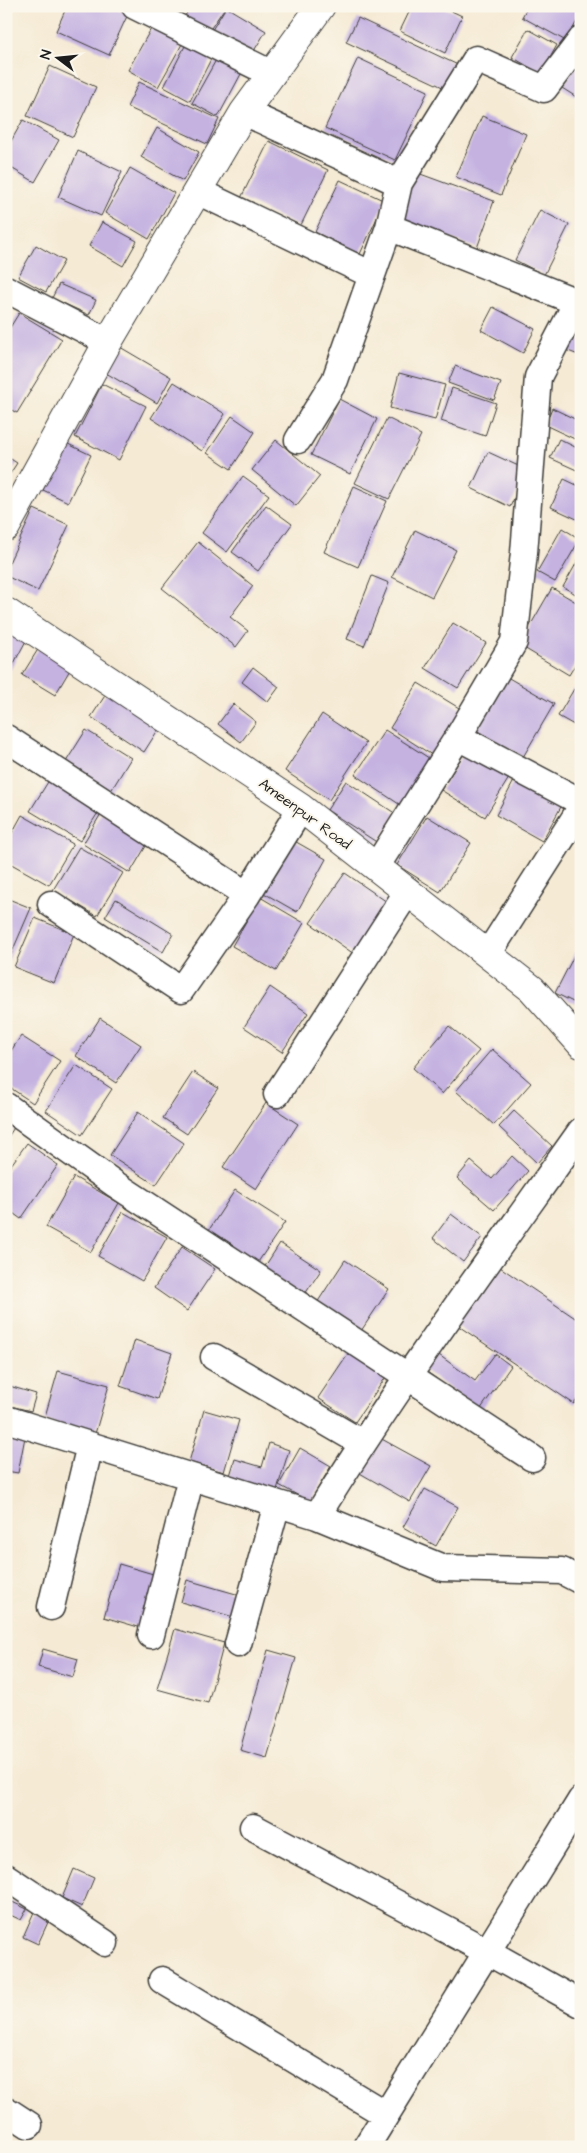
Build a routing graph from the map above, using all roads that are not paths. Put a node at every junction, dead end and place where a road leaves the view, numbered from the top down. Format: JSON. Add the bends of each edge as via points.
{"nodes":[{"id":1,"x":135,"y":6,"type":"edge"},
{"id":2,"x":320,"y":6,"type":"edge"},
{"id":3,"x":581,"y":40,"type":"edge"},
{"id":4,"x":272,"y":74,"type":"junction"},
{"id":5,"x":244,"y":112,"type":"junction"},
{"id":6,"x":399,"y":183,"type":"junction"},
{"id":7,"x":197,"y":192,"type":"junction"},
{"id":8,"x":389,"y":228,"type":"junction"},
{"id":9,"x":372,"y":275,"type":"junction"},
{"id":10,"x":6,"y":289,"type":"edge"},
{"id":11,"x":108,"y":342,"type":"junction"},
{"id":12,"x":298,"y":440,"type":"dead end"},
{"id":13,"x":6,"y":527,"type":"edge"},
{"id":14,"x":6,"y":612,"type":"edge"},
{"id":15,"x":458,"y":737,"type":"junction"},
{"id":16,"x":6,"y":738,"type":"edge"},
{"id":17,"x":581,"y":802,"type":"edge"},
{"id":18,"x":301,"y":808,"type":"junction"},
{"id":19,"x":581,"y":808,"type":"edge"},
{"id":20,"x":376,"y":867,"type":"junction"},
{"id":21,"x":408,"y":892,"type":"junction"},
{"id":22,"x":247,"y":895,"type":"junction"},
{"id":23,"x":51,"y":904,"type":"dead end"},
{"id":24,"x":488,"y":954,"type":"junction"},
{"id":25,"x":581,"y":1044,"type":"edge"},
{"id":26,"x":276,"y":1094,"type":"dead end"},
{"id":27,"x":6,"y":1106,"type":"edge"},
{"id":28,"x":581,"y":1130,"type":"edge"},
{"id":29,"x":214,"y":1357,"type":"dead end"},
{"id":30,"x":407,"y":1376,"type":"junction"},
{"id":31,"x":6,"y":1419,"type":"edge"},
{"id":32,"x":362,"y":1443,"type":"junction"},
{"id":33,"x":90,"y":1445,"type":"junction"},
{"id":34,"x":532,"y":1458,"type":"dead end"},
{"id":35,"x":191,"y":1477,"type":"junction"},
{"id":36,"x":277,"y":1504,"type":"junction"},
{"id":37,"x":317,"y":1516,"type":"junction"},
{"id":38,"x":581,"y":1581,"type":"edge"},
{"id":39,"x":51,"y":1607,"type":"dead end"},
{"id":40,"x":151,"y":1635,"type":"dead end"},
{"id":41,"x":238,"y":1644,"type":"dead end"},
{"id":42,"x":580,"y":1803,"type":"edge"},
{"id":43,"x":253,"y":1827,"type":"dead end"},
{"id":44,"x":6,"y":1877,"type":"edge"},
{"id":45,"x":105,"y":1943,"type":"dead end"},
{"id":46,"x":486,"y":1951,"type":"junction"},
{"id":47,"x":162,"y":1980,"type":"dead end"},
{"id":48,"x":581,"y":2004,"type":"edge"},
{"id":49,"x":6,"y":2110,"type":"edge"},
{"id":50,"x":385,"y":2114,"type":"junction"},
{"id":51,"x":29,"y":2125,"type":"dead end"},
{"id":52,"x":366,"y":2147,"type":"edge"}],
"edges":[{"from":1,"to":4,"type":"street"},
{"from":2,"to":4,"type":"street"},
{"from":3,"to":6,"type":"street","via":[[544,88],[476,59]]},
{"from":4,"to":5,"type":"street"},
{"from":5,"to":6,"type":"street"},
{"from":5,"to":7,"type":"street"},
{"from":6,"to":8,"type":"street"},
{"from":7,"to":9,"type":"street"},
{"from":7,"to":11,"type":"street"},
{"from":8,"to":9,"type":"street"},
{"from":8,"to":15,"type":"street","via":[[577,302],[538,377],[514,642]]},
{"from":9,"to":12,"type":"street","via":[[335,380]]},
{"from":10,"to":11,"type":"street"},
{"from":11,"to":13,"type":"street"},
{"from":14,"to":18,"type":"street","name":"Ameenpur Road"},
{"from":15,"to":17,"type":"street"},
{"from":15,"to":20,"type":"street"},
{"from":16,"to":22,"type":"street"},
{"from":18,"to":20,"type":"street","name":"Ameenpur Road"},
{"from":18,"to":22,"type":"street"},
{"from":19,"to":24,"type":"street"},
{"from":20,"to":21,"type":"street","name":"Ameenpur Road"},
{"from":21,"to":24,"type":"street","name":"Ameenpur Road"},
{"from":21,"to":26,"type":"street"},
{"from":22,"to":23,"type":"street","via":[[180,990]]},
{"from":24,"to":25,"type":"street","name":"Ameenpur Road","via":[[532,989]]},
{"from":27,"to":30,"type":"street","via":[[115,1184]]},
{"from":28,"to":30,"type":"street"},
{"from":29,"to":32,"type":"street"},
{"from":30,"to":32,"type":"street"},
{"from":30,"to":34,"type":"street"},
{"from":31,"to":33,"type":"street"},
{"from":32,"to":37,"type":"street"},
{"from":33,"to":35,"type":"street"},
{"from":33,"to":39,"type":"street"},
{"from":35,"to":36,"type":"street"},
{"from":35,"to":40,"type":"street"},
{"from":36,"to":37,"type":"street"},
{"from":36,"to":41,"type":"street"},
{"from":37,"to":38,"type":"street","via":[[443,1568],[562,1571]]},
{"from":42,"to":46,"type":"street"},
{"from":43,"to":46,"type":"street"},
{"from":44,"to":45,"type":"street"},
{"from":46,"to":48,"type":"street"},
{"from":46,"to":50,"type":"street"},
{"from":47,"to":50,"type":"street"},
{"from":49,"to":51,"type":"street"},
{"from":50,"to":52,"type":"street"}]}
